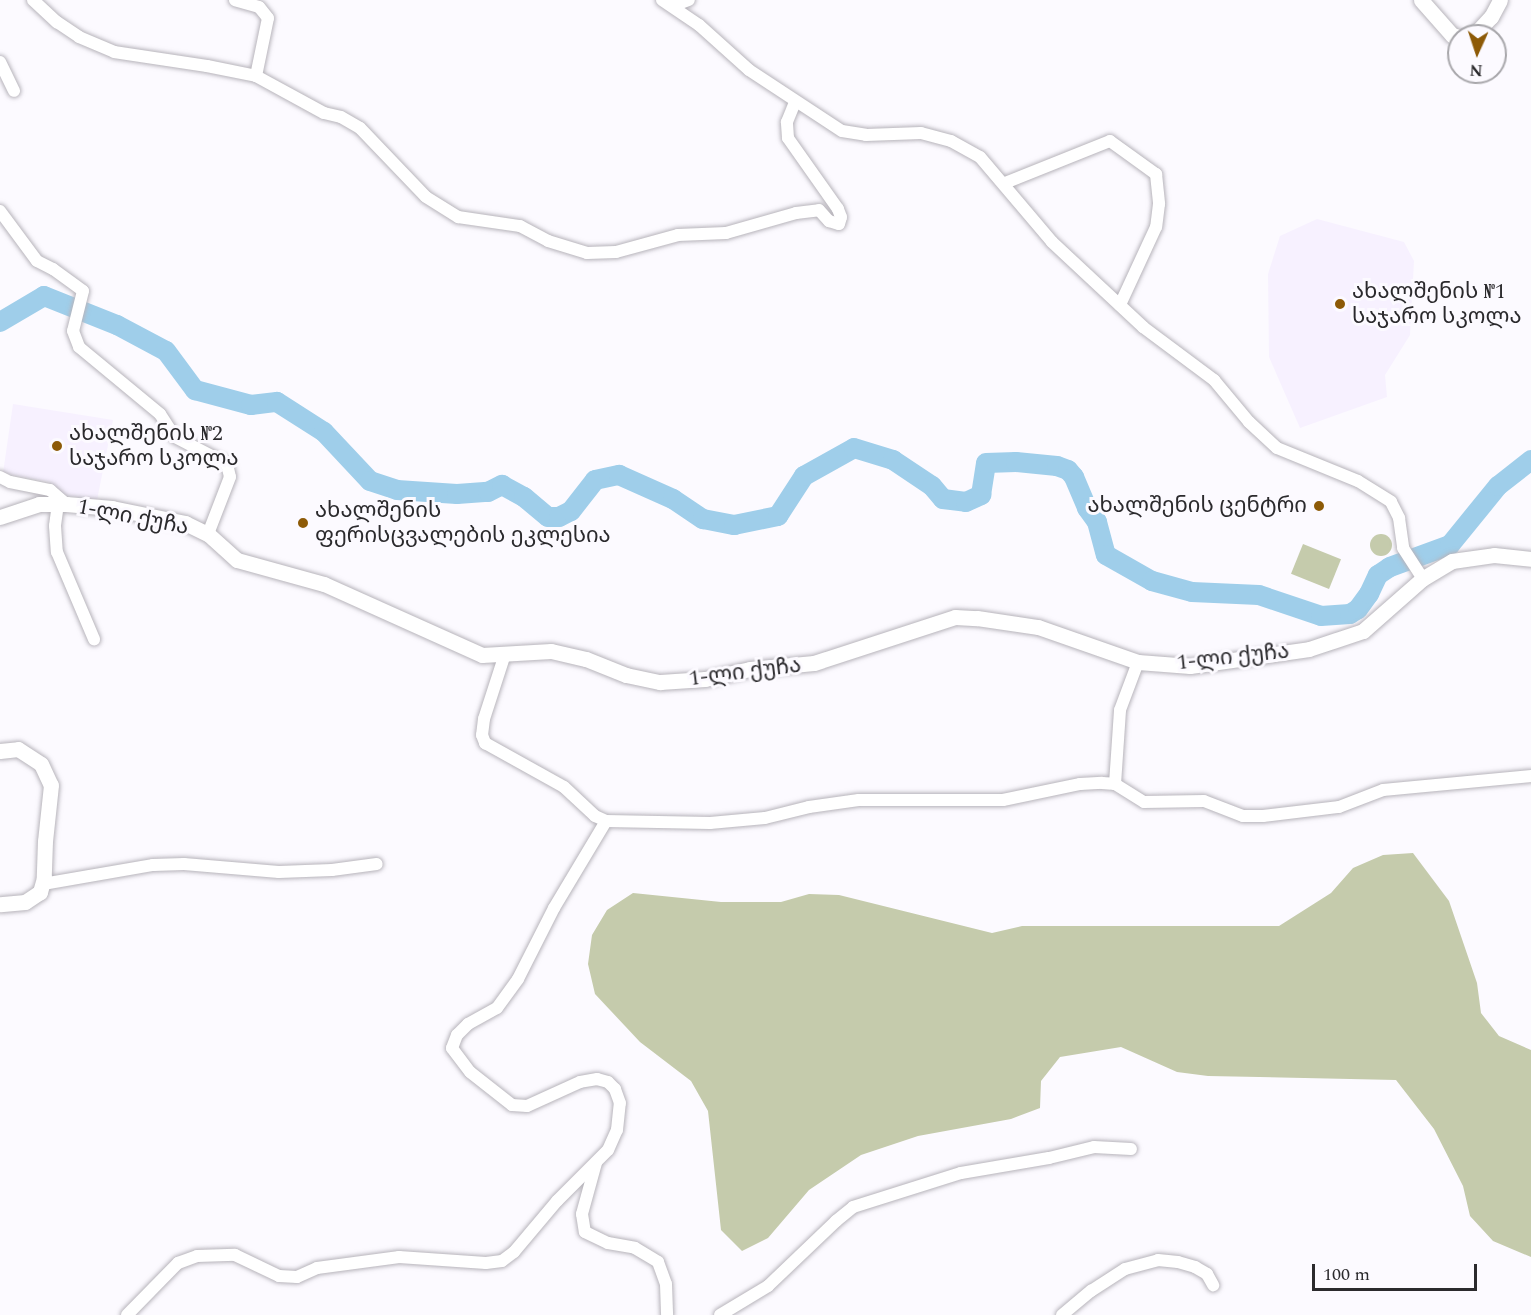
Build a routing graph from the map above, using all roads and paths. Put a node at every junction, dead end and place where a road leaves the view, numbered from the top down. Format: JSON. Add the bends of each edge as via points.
{"nodes":[{"id":1,"x":33,"y":0,"type":"edge"},
{"id":2,"x":235,"y":0,"type":"edge"},
{"id":3,"x":689,"y":0,"type":"edge"},
{"id":4,"x":1421,"y":0,"type":"edge"},
{"id":5,"x":1500,"y":0,"type":"edge"},
{"id":6,"x":667,"y":3,"type":"edge"},
{"id":7,"x":1484,"y":24,"type":"edge"},
{"id":8,"x":1447,"y":29,"type":"edge"},
{"id":9,"x":0,"y":62,"type":"edge"},
{"id":10,"x":256,"y":76,"type":"junction"},
{"id":11,"x":14,"y":91,"type":"dead end"},
{"id":12,"x":795,"y":102,"type":"junction"},
{"id":13,"x":1005,"y":183,"type":"junction"},
{"id":14,"x":0,"y":211,"type":"edge"},
{"id":15,"x":1120,"y":305,"type":"junction"},
{"id":16,"x":0,"y":477,"type":"edge"},
{"id":17,"x":62,"y":504,"type":"junction"},
{"id":18,"x":0,"y":517,"type":"edge"},
{"id":19,"x":208,"y":534,"type":"junction"},
{"id":20,"x":1531,"y":560,"type":"edge"},
{"id":21,"x":1421,"y":576,"type":"junction"},
{"id":22,"x":94,"y":639,"type":"dead end"},
{"id":23,"x":505,"y":654,"type":"junction"},
{"id":24,"x":1138,"y":662,"type":"junction"},
{"id":25,"x":0,"y":751,"type":"edge"},
{"id":26,"x":1531,"y":776,"type":"edge"},
{"id":27,"x":1115,"y":784,"type":"junction"},
{"id":28,"x":606,"y":821,"type":"junction"},
{"id":29,"x":376,"y":864,"type":"dead end"},
{"id":30,"x":43,"y":884,"type":"junction"},
{"id":31,"x":0,"y":904,"type":"edge"},
{"id":32,"x":1131,"y":1149,"type":"dead end"},
{"id":33,"x":597,"y":1159,"type":"junction"},
{"id":34,"x":1214,"y":1285,"type":"dead end"},
{"id":35,"x":128,"y":1315,"type":"edge"},
{"id":36,"x":667,"y":1315,"type":"edge"},
{"id":37,"x":720,"y":1315,"type":"edge"},
{"id":38,"x":1062,"y":1315,"type":"edge"}],
"edges":[{"from":1,"to":10,"type":"street","via":[[79,37],[114,52]]},
{"from":2,"to":10,"type":"street","via":[[259,8],[268,18]]},
{"from":3,"to":6,"type":"street"},
{"from":4,"to":8,"type":"street"},
{"from":5,"to":7,"type":"street"},
{"from":6,"to":12,"type":"street"},
{"from":9,"to":11,"type":"street"},
{"from":10,"to":12,"type":"street","via":[[360,128],[426,197],[458,217],[520,226],[548,241],[586,253],[616,252],[678,235],[726,232],[819,210],[829,221],[839,224],[837,208],[788,138],[787,122]]},
{"from":12,"to":13,"type":"street","via":[[842,131],[866,135],[921,133],[951,141],[980,157]]},
{"from":13,"to":15,"type":"street","via":[[1027,216]]},
{"from":13,"to":15,"type":"street","via":[[1110,141],[1156,174],[1156,227]]},
{"from":14,"to":19,"type":"street","via":[[37,261],[83,291],[73,331],[79,347],[160,414],[175,436],[227,464],[230,477]]},
{"from":15,"to":21,"type":"street","via":[[1214,380],[1277,448],[1366,485],[1391,502],[1399,518],[1407,557]]},
{"from":16,"to":17,"type":"street","via":[[50,490]]},
{"from":17,"to":18,"type":"street","name":"1-ლი ქუჩა","via":[[39,504]]},
{"from":17,"to":19,"type":"street","name":"1-ლი ქუჩა","via":[[112,508],[185,522]]},
{"from":17,"to":22,"type":"street","via":[[55,526],[57,552]]},
{"from":19,"to":23,"type":"street","name":"1-ლი ქუჩა","via":[[237,560],[324,584],[482,655]]},
{"from":20,"to":21,"type":"street","name":"1-ლი ქუჩა","via":[[1494,555],[1472,558],[1452,561]]},
{"from":21,"to":24,"type":"street","name":"1-ლი ქუჩა","via":[[1363,631],[1309,649],[1190,666]]},
{"from":23,"to":24,"type":"street","name":"1-ლი ქუჩა","via":[[551,651],[660,682],[705,679],[750,669],[814,663],[955,617],[1038,627]]},
{"from":23,"to":28,"type":"street","via":[[484,719],[485,743],[564,787],[595,816]]},
{"from":24,"to":27,"type":"street","via":[[1120,710]]},
{"from":25,"to":30,"type":"street","via":[[18,749],[41,764],[49,778]]},
{"from":26,"to":27,"type":"street","via":[[1383,790],[1339,807],[1263,816],[1243,816],[1204,801],[1144,802]]},
{"from":27,"to":28,"type":"street","via":[[1080,784],[1003,800],[859,800],[765,818],[710,823]]},
{"from":28,"to":33,"type":"street","via":[[554,908],[518,979],[497,1008],[457,1035],[452,1048],[470,1072],[512,1105],[527,1106],[580,1083],[597,1079],[608,1082],[620,1103],[608,1150]]},
{"from":29,"to":30,"type":"street","via":[[279,872],[153,865]]},
{"from":30,"to":31,"type":"street","via":[[40,892],[25,902]]},
{"from":32,"to":37,"type":"street","via":[[1094,1147],[961,1173],[853,1207],[768,1286]]},
{"from":33,"to":35,"type":"street","via":[[502,1261],[399,1257],[279,1276],[235,1256],[197,1256],[178,1263]]},
{"from":33,"to":36,"type":"street","via":[[582,1214],[585,1232],[608,1243],[635,1248],[658,1262],[666,1284]]},
{"from":34,"to":38,"type":"street","via":[[1196,1267],[1158,1260],[1125,1269]]}]}
